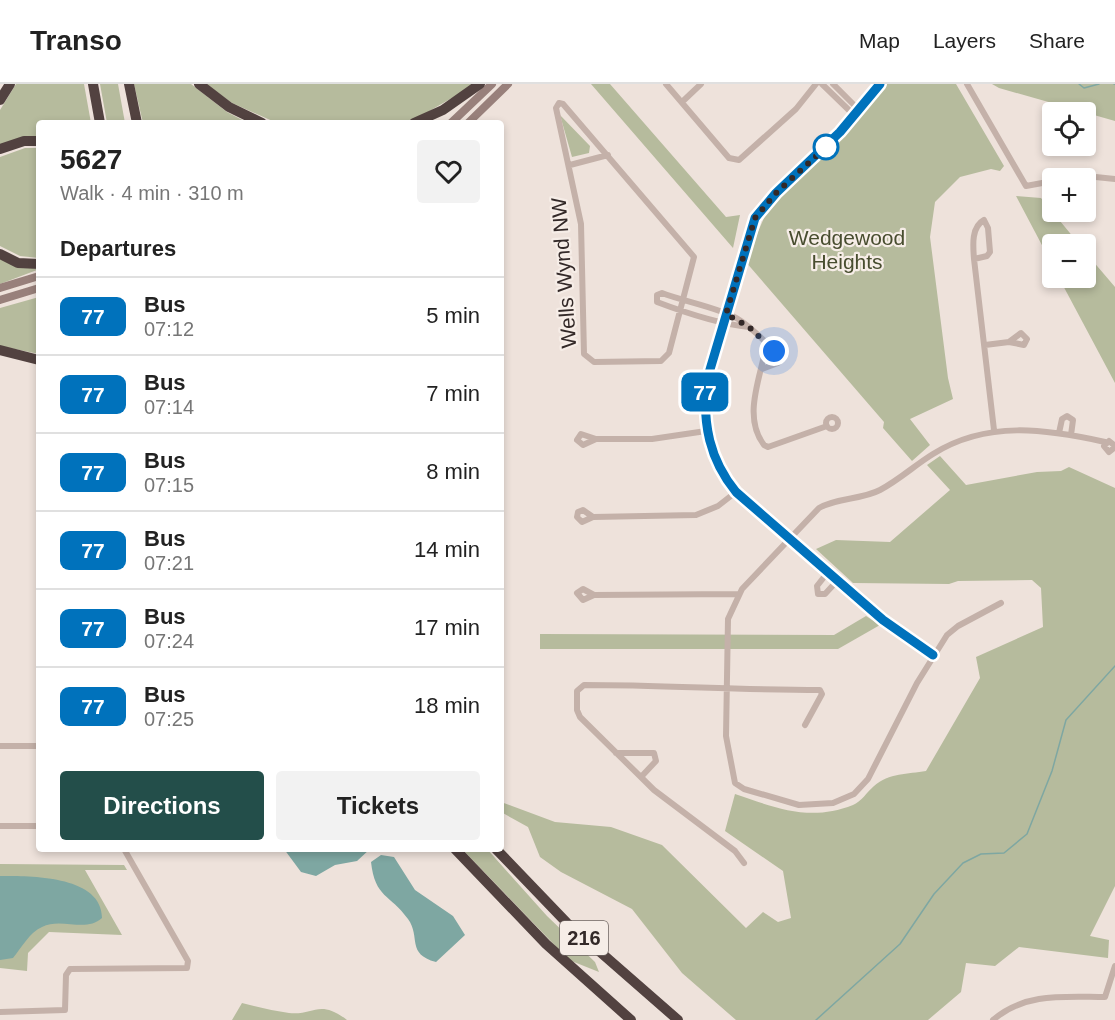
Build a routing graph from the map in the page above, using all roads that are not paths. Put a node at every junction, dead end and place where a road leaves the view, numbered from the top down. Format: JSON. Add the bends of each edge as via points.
{"nodes":[{"id":1,"x":10,"y":84,"type":"edge"},
{"id":2,"x":93,"y":84,"type":"edge"},
{"id":3,"x":123,"y":84,"type":"edge"},
{"id":4,"x":129,"y":84,"type":"edge"},
{"id":5,"x":199,"y":84,"type":"edge"},
{"id":6,"x":480,"y":84,"type":"edge"},
{"id":7,"x":492,"y":84,"type":"edge"},
{"id":8,"x":508,"y":84,"type":"edge"},
{"id":9,"x":666,"y":84,"type":"edge"},
{"id":10,"x":700,"y":84,"type":"edge"},
{"id":11,"x":816,"y":84,"type":"edge"},
{"id":12,"x":822,"y":84,"type":"edge"},
{"id":13,"x":832,"y":84,"type":"edge"},
{"id":14,"x":880,"y":84,"type":"edge"},
{"id":15,"x":967,"y":84,"type":"edge"},
{"id":16,"x":0,"y":100,"type":"edge"},
{"id":17,"x":682,"y":102,"type":"junction"},
{"id":18,"x":856,"y":112,"type":"junction"},
{"id":19,"x":99,"y":120,"type":"edge"},
{"id":20,"x":129,"y":120,"type":"edge"},
{"id":21,"x":136,"y":120,"type":"edge"},
{"id":22,"x":256,"y":120,"type":"edge"},
{"id":23,"x":421,"y":120,"type":"edge"},
{"id":24,"x":454,"y":120,"type":"edge"},
{"id":25,"x":471,"y":120,"type":"edge"},
{"id":26,"x":36,"y":141,"type":"edge"},
{"id":27,"x":0,"y":149,"type":"edge"},
{"id":28,"x":608,"y":155,"type":"junction"},
{"id":29,"x":570,"y":165,"type":"junction"},
{"id":30,"x":1096,"y":177,"type":"edge"},
{"id":31,"x":1115,"y":179,"type":"edge"},
{"id":32,"x":1042,"y":183,"type":"edge"},
{"id":33,"x":0,"y":254,"type":"edge"},
{"id":34,"x":974,"y":258,"type":"junction"},
{"id":35,"x":36,"y":264,"type":"edge"},
{"id":36,"x":36,"y":277,"type":"edge"},
{"id":37,"x":0,"y":288,"type":"edge"},
{"id":38,"x":36,"y":289,"type":"edge"},
{"id":39,"x":0,"y":300,"type":"edge"},
{"id":40,"x":685,"y":302,"type":"junction"},
{"id":41,"x":681,"y":311,"type":"junction"},
{"id":42,"x":726,"y":314,"type":"junction"},
{"id":43,"x":723,"y":323,"type":"junction"},
{"id":44,"x":749,"y":327,"type":"junction"},
{"id":45,"x":1010,"y":342,"type":"dead end"},
{"id":46,"x":985,"y":345,"type":"junction"},
{"id":47,"x":766,"y":346,"type":"junction"},
{"id":48,"x":0,"y":350,"type":"edge"},
{"id":49,"x":36,"y":359,"type":"edge"},
{"id":50,"x":762,"y":369,"type":"junction"},
{"id":51,"x":827,"y":426,"type":"dead end"},
{"id":52,"x":994,"y":430,"type":"junction"},
{"id":53,"x":706,"y":431,"type":"junction"},
{"id":54,"x":1059,"y":433,"type":"junction"},
{"id":55,"x":1071,"y":435,"type":"junction"},
{"id":56,"x":596,"y":439,"type":"dead end"},
{"id":57,"x":1115,"y":446,"type":"edge"},
{"id":58,"x":736,"y":492,"type":"junction"},
{"id":59,"x":593,"y":516,"type":"dead end"},
{"id":60,"x":790,"y":539,"type":"junction"},
{"id":61,"x":828,"y":572,"type":"junction"},
{"id":62,"x":837,"y":581,"type":"junction"},
{"id":63,"x":738,"y":594,"type":"junction"},
{"id":64,"x":594,"y":595,"type":"dead end"},
{"id":65,"x":1001,"y":603,"type":"dead end"},
{"id":66,"x":933,"y":655,"type":"junction"},
{"id":67,"x":726,"y":690,"type":"junction"},
{"id":68,"x":805,"y":725,"type":"dead end"},
{"id":69,"x":0,"y":746,"type":"edge"},
{"id":70,"x":36,"y":746,"type":"edge"},
{"id":71,"x":616,"y":753,"type":"junction"},
{"id":72,"x":641,"y":777,"type":"junction"},
{"id":73,"x":0,"y":826,"type":"edge"},
{"id":74,"x":36,"y":826,"type":"edge"},
{"id":75,"x":126,"y":852,"type":"edge"},
{"id":76,"x":457,"y":852,"type":"edge"},
{"id":77,"x":499,"y":852,"type":"edge"},
{"id":78,"x":744,"y":863,"type":"dead end"},
{"id":79,"x":1115,"y":966,"type":"edge"},
{"id":80,"x":0,"y":1012,"type":"edge"},
{"id":81,"x":14,"y":1012,"type":"junction"},
{"id":82,"x":14,"y":1020,"type":"edge"},
{"id":83,"x":631,"y":1020,"type":"edge"},
{"id":84,"x":678,"y":1020,"type":"edge"},
{"id":85,"x":993,"y":1020,"type":"edge"}],
"edges":[{"from":1,"to":16,"type":"highway"},
{"from":2,"to":19,"type":"highway"},
{"from":3,"to":20,"type":"highway"},
{"from":4,"to":21,"type":"highway"},
{"from":5,"to":22,"type":"highway","via":[[229,107]]},
{"from":6,"to":23,"type":"highway","via":[[443,110]]},
{"from":7,"to":24,"type":"main road"},
{"from":8,"to":25,"type":"main road"},
{"from":9,"to":17,"type":"street"},
{"from":10,"to":17,"type":"street"},
{"from":11,"to":17,"type":"street","via":[[796,109],[739,160],[729,158]]},
{"from":12,"to":18,"type":"street"},
{"from":13,"to":18,"type":"street"},
{"from":14,"to":18,"type":"street"},
{"from":15,"to":32,"type":"street","via":[[1026,186]]},
{"from":18,"to":42,"type":"street","via":[[761,210],[749,234]]},
{"from":26,"to":27,"type":"highway"},
{"from":28,"to":29,"type":"street"},
{"from":28,"to":29,"type":"street","name":"Wells Wynd NW","via":[[559,103],[556,108]]},
{"from":28,"to":40,"type":"street","name":"Wells Wynd NW","via":[[694,257]]},
{"from":29,"to":41,"type":"street","name":"Wells Wynd NW","via":[[581,224],[584,354],[594,362],[661,362],[669,353]]},
{"from":30,"to":31,"type":"street"},
{"from":33,"to":35,"type":"highway","via":[[18,263]]},
{"from":34,"to":34,"type":"street","via":[[990,252],[984,220],[974,236]]},
{"from":34,"to":46,"type":"street"},
{"from":36,"to":37,"type":"main road"},
{"from":38,"to":39,"type":"main road"},
{"from":40,"to":41,"type":"street","name":"Wells Wynd NW"},
{"from":40,"to":41,"type":"street","via":[[662,293],[657,295],[657,302]]},
{"from":40,"to":42,"type":"street"},
{"from":41,"to":43,"type":"street"},
{"from":42,"to":43,"type":"street"},
{"from":42,"to":44,"type":"street"},
{"from":43,"to":44,"type":"street"},
{"from":43,"to":53,"type":"street","via":[[706,383]]},
{"from":44,"to":47,"type":"street"},
{"from":45,"to":46,"type":"street"},
{"from":46,"to":52,"type":"street"},
{"from":47,"to":50,"type":"street"},
{"from":47,"to":50,"type":"street","via":[[780,356],[780,361]]},
{"from":48,"to":49,"type":"highway"},
{"from":50,"to":51,"type":"street","via":[[753,400],[755,421],[764,445],[774,446]]},
{"from":52,"to":54,"type":"street"},
{"from":52,"to":60,"type":"street","via":[[934,453],[878,491],[830,502],[819,508]]},
{"from":53,"to":56,"type":"street","via":[[652,440]]},
{"from":53,"to":58,"type":"street","via":[[720,470]]},
{"from":54,"to":55,"type":"street"},
{"from":54,"to":55,"type":"street","via":[[1062,419],[1067,416],[1073,420]]},
{"from":55,"to":57,"type":"street","via":[[1105,442],[1107,452]]},
{"from":58,"to":59,"type":"street","via":[[718,506],[696,515]]},
{"from":58,"to":60,"type":"street"},
{"from":60,"to":61,"type":"street"},
{"from":60,"to":63,"type":"street"},
{"from":61,"to":62,"type":"street"},
{"from":61,"to":62,"type":"street","via":[[817,586],[818,594],[825,594]]},
{"from":62,"to":66,"type":"street"},
{"from":63,"to":64,"type":"street"},
{"from":63,"to":67,"type":"street","via":[[727,623]]},
{"from":65,"to":66,"type":"street","via":[[955,628]]},
{"from":66,"to":67,"type":"street","via":[[868,779],[849,797],[833,803],[799,805],[735,783],[726,735]]},
{"from":67,"to":68,"type":"street","via":[[820,690],[822,694]]},
{"from":67,"to":71,"type":"street","via":[[663,685],[579,687],[577,713]]},
{"from":69,"to":70,"type":"street"},
{"from":71,"to":72,"type":"street"},
{"from":71,"to":72,"type":"street","via":[[654,753],[656,761]]},
{"from":72,"to":78,"type":"street","via":[[735,851]]},
{"from":73,"to":74,"type":"street"},
{"from":75,"to":81,"type":"street","via":[[189,965],[183,969],[70,969],[66,975],[65,1010]]},
{"from":76,"to":83,"type":"highway","number":"216","via":[[546,944]]},
{"from":77,"to":84,"type":"highway","number":"216","via":[[567,923]]},
{"from":79,"to":85,"type":"street","via":[[1105,997],[1026,1000]]},
{"from":80,"to":81,"type":"street"},
{"from":81,"to":82,"type":"street"}]}
